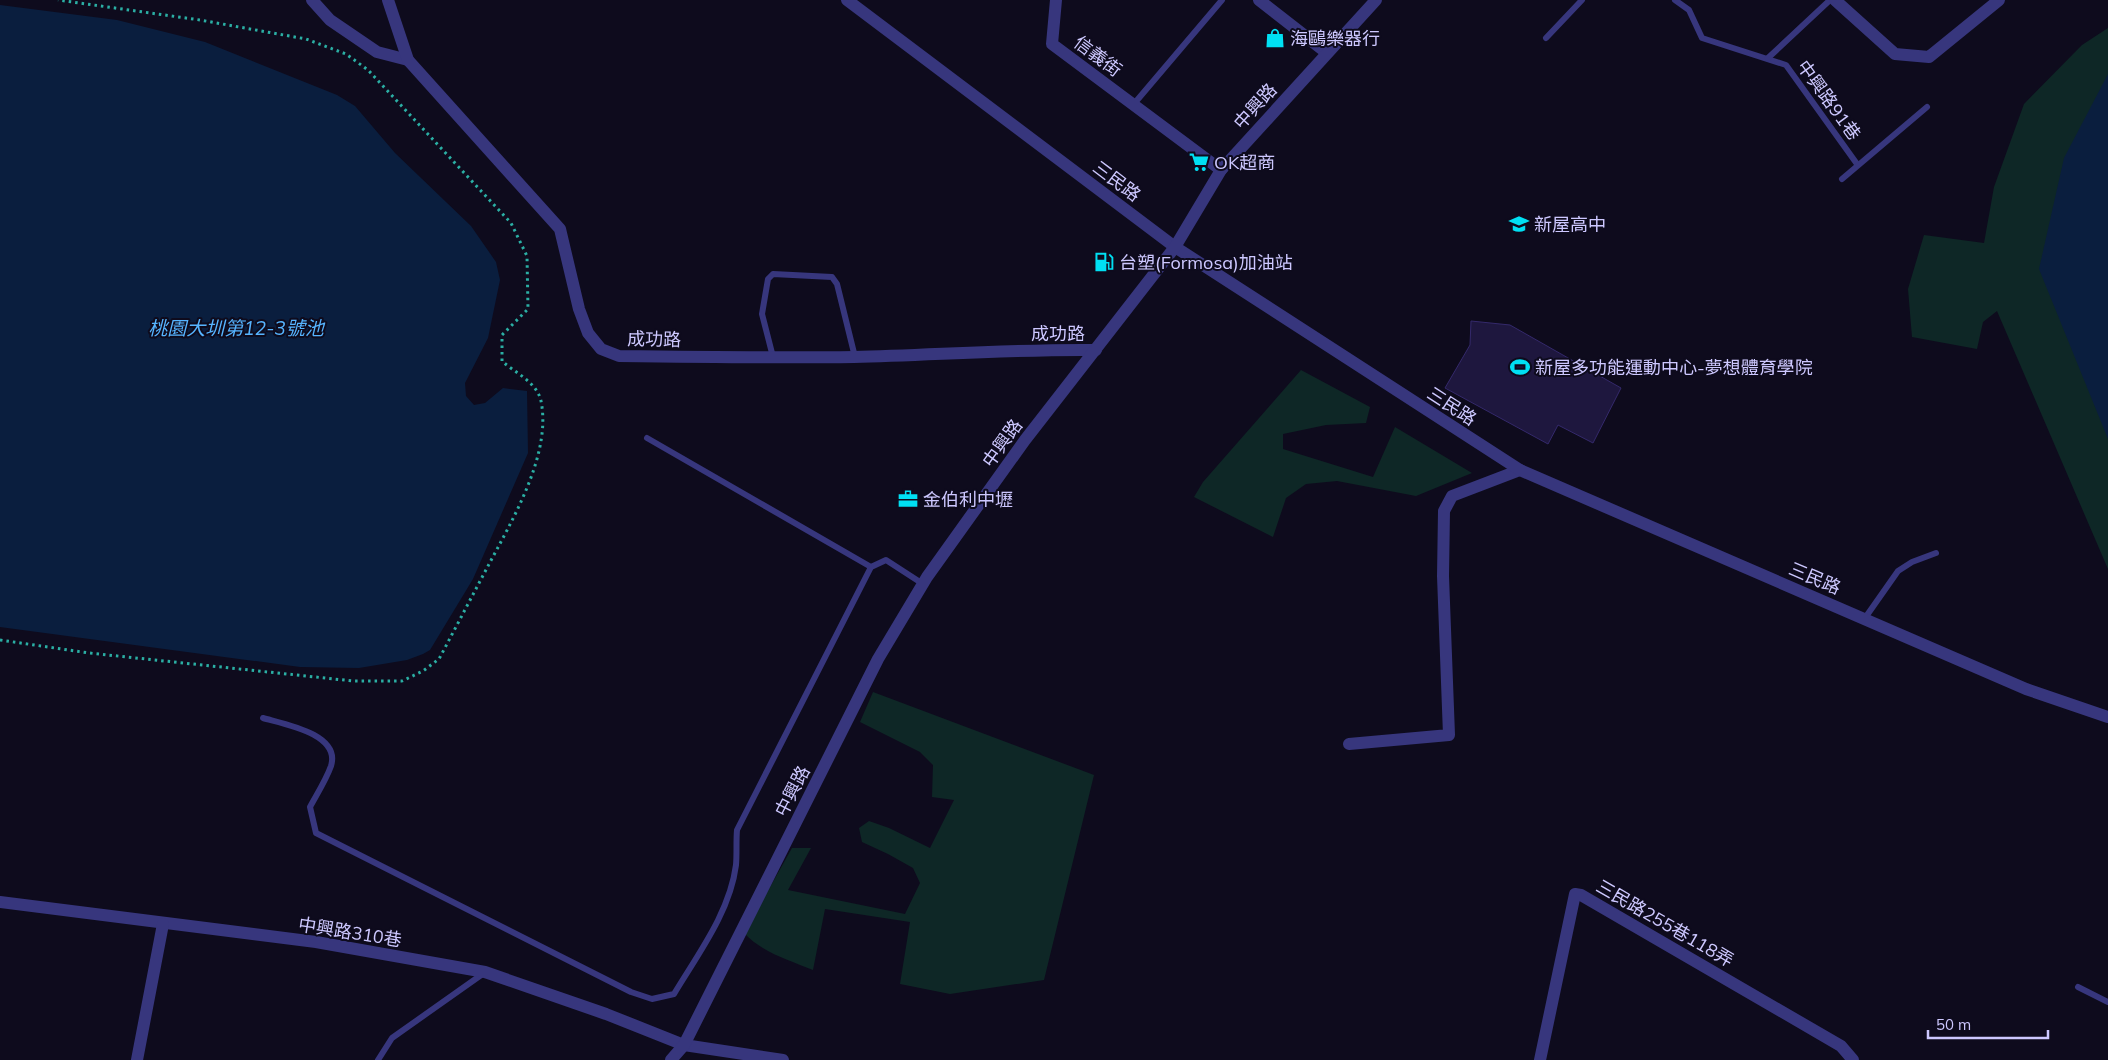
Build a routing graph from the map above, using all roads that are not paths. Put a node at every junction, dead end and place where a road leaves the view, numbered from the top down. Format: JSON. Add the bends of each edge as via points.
{"nodes":[{"id":1,"x":312,"y":0,"type":"edge"},
{"id":2,"x":388,"y":0,"type":"edge"},
{"id":3,"x":847,"y":0,"type":"edge"},
{"id":4,"x":1056,"y":0,"type":"edge"},
{"id":5,"x":1222,"y":0,"type":"edge"},
{"id":6,"x":1259,"y":0,"type":"edge"},
{"id":7,"x":1376,"y":0,"type":"edge"},
{"id":8,"x":1582,"y":0,"type":"edge"},
{"id":9,"x":1676,"y":0,"type":"edge"},
{"id":10,"x":1830,"y":0,"type":"edge"},
{"id":11,"x":1834,"y":0,"type":"edge"},
{"id":12,"x":1998,"y":0,"type":"edge"},
{"id":13,"x":1546,"y":38,"type":"dead end"},
{"id":14,"x":1326,"y":53,"type":"junction"},
{"id":15,"x":1768,"y":58,"type":"junction"},
{"id":16,"x":408,"y":60,"type":"junction"},
{"id":17,"x":1133,"y":105,"type":"junction"},
{"id":18,"x":1927,"y":107,"type":"dead end"},
{"id":19,"x":1857,"y":164,"type":"junction"},
{"id":20,"x":1221,"y":170,"type":"junction"},
{"id":21,"x":1842,"y":179,"type":"dead end"},
{"id":22,"x":1175,"y":246,"type":"junction"},
{"id":23,"x":1096,"y":350,"type":"junction"},
{"id":24,"x":855,"y":357,"type":"junction"},
{"id":25,"x":773,"y":358,"type":"junction"},
{"id":26,"x":646,"y":438,"type":"dead end"},
{"id":27,"x":1520,"y":470,"type":"junction"},
{"id":28,"x":1936,"y":553,"type":"dead end"},
{"id":29,"x":871,"y":567,"type":"junction"},
{"id":30,"x":923,"y":584,"type":"junction"},
{"id":31,"x":1865,"y":618,"type":"junction"},
{"id":32,"x":2108,"y":717,"type":"edge"},
{"id":33,"x":263,"y":718,"type":"dead end"},
{"id":34,"x":1349,"y":744,"type":"dead end"},
{"id":35,"x":0,"y":902,"type":"edge"},
{"id":36,"x":163,"y":924,"type":"junction"},
{"id":37,"x":485,"y":972,"type":"junction"},
{"id":38,"x":2078,"y":987,"type":"dead end"},
{"id":39,"x":2108,"y":1002,"type":"edge"},
{"id":40,"x":684,"y":1045,"type":"junction"},
{"id":41,"x":137,"y":1060,"type":"edge"},
{"id":42,"x":378,"y":1060,"type":"edge"},
{"id":43,"x":671,"y":1060,"type":"edge"},
{"id":44,"x":783,"y":1060,"type":"edge"},
{"id":45,"x":1540,"y":1060,"type":"edge"},
{"id":46,"x":1853,"y":1060,"type":"edge"}],
"edges":[{"from":1,"to":16,"type":"street","via":[[330,20],[377,52]]},
{"from":2,"to":16,"type":"street","name":"成功路"},
{"from":3,"to":22,"type":"street","name":"三民路"},
{"from":4,"to":17,"type":"street","name":"信義街","via":[[1052,44]]},
{"from":5,"to":17,"type":"lane"},
{"from":6,"to":14,"type":"street"},
{"from":7,"to":14,"type":"street","name":"中興路"},
{"from":8,"to":13,"type":"lane"},
{"from":9,"to":15,"type":"lane","name":"中興路91巷","via":[[1689,10],[1702,38]]},
{"from":10,"to":15,"type":"lane"},
{"from":11,"to":12,"type":"street","via":[[1896,54],[1929,57]]},
{"from":14,"to":20,"type":"street","name":"中興路"},
{"from":15,"to":19,"type":"lane","name":"中興路91巷","via":[[1786,65]]},
{"from":16,"to":25,"type":"street","name":"成功路","via":[[560,229],[579,309],[588,333],[601,349],[619,356]]},
{"from":17,"to":20,"type":"street"},
{"from":18,"to":19,"type":"lane"},
{"from":19,"to":21,"type":"lane"},
{"from":20,"to":22,"type":"street","name":"中興路"},
{"from":22,"to":23,"type":"street","name":"中興路"},
{"from":22,"to":27,"type":"street","name":"三民路"},
{"from":23,"to":24,"type":"street","name":"成功路","via":[[1042,349]]},
{"from":23,"to":30,"type":"street","name":"中興路","via":[[1025,440]]},
{"from":24,"to":25,"type":"street","name":"成功路"},
{"from":24,"to":25,"type":"lane","via":[[837,284],[832,277],[774,274],[768,278],[762,314]]},
{"from":26,"to":29,"type":"lane"},
{"from":27,"to":31,"type":"street","name":"三民路"},
{"from":27,"to":34,"type":"street","via":[[1452,496],[1444,511],[1449,735]]},
{"from":28,"to":31,"type":"lane","via":[[1898,571]]},
{"from":29,"to":30,"type":"lane","via":[[886,560]]},
{"from":29,"to":33,"type":"lane","via":[[736,830],[736,866],[716,925],[674,994],[667,996],[652,999],[631,992],[316,833],[310,807],[331,766],[332,756],[326,743],[303,729]]},
{"from":30,"to":40,"type":"street","name":"中興路","via":[[878,659]]},
{"from":31,"to":32,"type":"street","name":"三民路","via":[[2026,689]]},
{"from":35,"to":36,"type":"street","name":"中興路310巷"},
{"from":36,"to":37,"type":"street","name":"中興路310巷","via":[[316,942]]},
{"from":36,"to":41,"type":"street"},
{"from":37,"to":40,"type":"street","name":"中興路310巷"},
{"from":37,"to":42,"type":"lane","via":[[392,1038]]},
{"from":38,"to":39,"type":"lane"},
{"from":40,"to":43,"type":"street","name":"中興路"},
{"from":40,"to":44,"type":"street","name":"中興路310巷"},
{"from":45,"to":46,"type":"street","name":"三民路255巷118弄","via":[[1575,894],[1841,1046]]}]}
